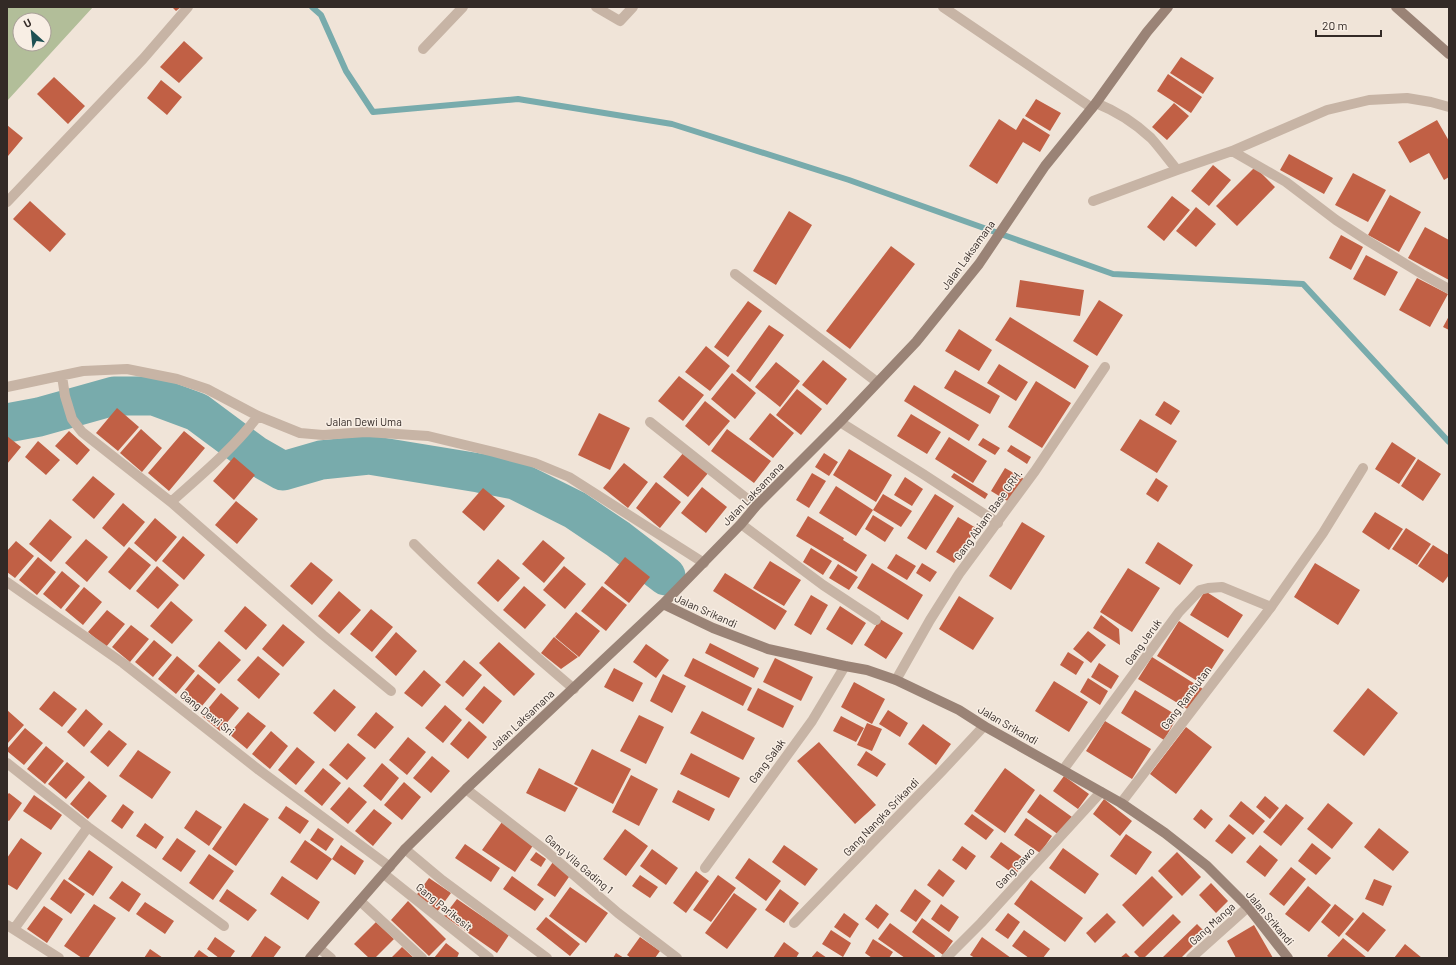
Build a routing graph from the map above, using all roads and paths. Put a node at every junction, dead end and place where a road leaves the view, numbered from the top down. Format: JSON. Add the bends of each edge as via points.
{"nodes":[{"id":1,"x":188,"y":7,"type":"edge"},
{"id":2,"x":463,"y":7,"type":"edge"},
{"id":3,"x":596,"y":7,"type":"edge"},
{"id":4,"x":633,"y":7,"type":"edge"},
{"id":5,"x":944,"y":7,"type":"edge"},
{"id":6,"x":1168,"y":7,"type":"edge"},
{"id":7,"x":1396,"y":7,"type":"edge"},
{"id":8,"x":423,"y":48,"type":"dead end"},
{"id":9,"x":1449,"y":54,"type":"edge"},
{"id":10,"x":1094,"y":105,"type":"junction"},
{"id":11,"x":1449,"y":107,"type":"edge"},
{"id":12,"x":1232,"y":151,"type":"junction"},
{"id":13,"x":1177,"y":170,"type":"junction"},
{"id":14,"x":1093,"y":201,"type":"dead end"},
{"id":15,"x":7,"y":202,"type":"edge"},
{"id":16,"x":735,"y":274,"type":"dead end"},
{"id":17,"x":1449,"y":289,"type":"edge"},
{"id":18,"x":1104,"y":367,"type":"dead end"},
{"id":19,"x":62,"y":376,"type":"junction"},
{"id":20,"x":877,"y":382,"type":"junction"},
{"id":21,"x":7,"y":387,"type":"edge"},
{"id":22,"x":258,"y":416,"type":"junction"},
{"id":23,"x":650,"y":422,"type":"dead end"},
{"id":24,"x":840,"y":422,"type":"junction"},
{"id":25,"x":1363,"y":468,"type":"dead end"},
{"id":26,"x":171,"y":502,"type":"junction"},
{"id":27,"x":756,"y":506,"type":"junction"},
{"id":28,"x":998,"y":523,"type":"junction"},
{"id":29,"x":741,"y":524,"type":"junction"},
{"id":30,"x":414,"y":544,"type":"dead end"},
{"id":31,"x":704,"y":563,"type":"junction"},
{"id":32,"x":7,"y":582,"type":"edge"},
{"id":33,"x":663,"y":604,"type":"junction"},
{"id":34,"x":1271,"y":607,"type":"junction"},
{"id":35,"x":876,"y":620,"type":"dead end"},
{"id":36,"x":845,"y":666,"type":"junction"},
{"id":37,"x":896,"y":680,"type":"junction"},
{"id":38,"x":574,"y":689,"type":"junction"},
{"id":39,"x":391,"y":691,"type":"dead end"},
{"id":40,"x":984,"y":726,"type":"junction"},
{"id":41,"x":7,"y":763,"type":"edge"},
{"id":42,"x":1063,"y":770,"type":"junction"},
{"id":43,"x":466,"y":789,"type":"junction"},
{"id":44,"x":1101,"y":792,"type":"junction"},
{"id":45,"x":1121,"y":803,"type":"junction"},
{"id":46,"x":88,"y":827,"type":"junction"},
{"id":47,"x":405,"y":850,"type":"junction"},
{"id":48,"x":705,"y":868,"type":"dead end"},
{"id":49,"x":387,"y":870,"type":"junction"},
{"id":50,"x":360,"y":901,"type":"junction"},
{"id":51,"x":1248,"y":907,"type":"junction"},
{"id":52,"x":794,"y":923,"type":"dead end"},
{"id":53,"x":224,"y":926,"type":"dead end"},
{"id":54,"x":10,"y":927,"type":"edge"},
{"id":55,"x":319,"y":948,"type":"junction"},
{"id":56,"x":59,"y":958,"type":"edge"},
{"id":57,"x":310,"y":958,"type":"edge"},
{"id":58,"x":331,"y":958,"type":"edge"},
{"id":59,"x":422,"y":958,"type":"edge"},
{"id":60,"x":489,"y":958,"type":"edge"},
{"id":61,"x":547,"y":958,"type":"edge"},
{"id":62,"x":677,"y":958,"type":"edge"},
{"id":63,"x":946,"y":958,"type":"edge"},
{"id":64,"x":1191,"y":958,"type":"edge"},
{"id":65,"x":1288,"y":958,"type":"edge"}],
"edges":[{"from":1,"to":15,"type":"street","via":[[143,59]]},
{"from":2,"to":8,"type":"street"},
{"from":3,"to":4,"type":"street","via":[[620,21]]},
{"from":5,"to":10,"type":"street"},
{"from":6,"to":10,"type":"main road","name":"Jalan Laksamana"},
{"from":7,"to":9,"type":"main road"},
{"from":10,"to":13,"type":"street","via":[[1112,110],[1140,129]]},
{"from":10,"to":20,"type":"main road","name":"Jalan Laksamana","via":[[1045,166],[979,264],[916,342]]},
{"from":11,"to":12,"type":"street","via":[[1407,98],[1369,100],[1327,110]]},
{"from":12,"to":13,"type":"street"},
{"from":12,"to":17,"type":"street","via":[[1286,182],[1349,228]]},
{"from":13,"to":14,"type":"street"},
{"from":16,"to":20,"type":"street"},
{"from":18,"to":28,"type":"street","name":"Gang Abiam Base GRH."},
{"from":19,"to":21,"type":"street","name":"Jalan Dewi Uma"},
{"from":19,"to":22,"type":"street","name":"Jalan Dewi Uma","via":[[83,370],[100,369],[148,372],[207,389]]},
{"from":19,"to":26,"type":"street","via":[[72,419],[82,432]]},
{"from":20,"to":24,"type":"main road","name":"Jalan Laksamana"},
{"from":22,"to":26,"type":"street","via":[[230,449]]},
{"from":22,"to":31,"type":"street","name":"Jalan Dewi Uma","via":[[300,433],[366,432],[428,436],[535,463],[568,477]]},
{"from":23,"to":27,"type":"street"},
{"from":24,"to":27,"type":"main road","name":"Jalan Laksamana"},
{"from":24,"to":28,"type":"street"},
{"from":25,"to":34,"type":"street","name":"Gang Rambutan","via":[[1323,533]]},
{"from":26,"to":39,"type":"street"},
{"from":27,"to":29,"type":"main road","name":"Jalan Laksamana"},
{"from":28,"to":37,"type":"street","name":"Gang Abiam Base GRH.","via":[[959,574]]},
{"from":29,"to":31,"type":"main road","name":"Jalan Laksamana"},
{"from":29,"to":35,"type":"street","via":[[823,585]]},
{"from":30,"to":38,"type":"street","via":[[505,631]]},
{"from":31,"to":33,"type":"main road","name":"Jalan Laksamana"},
{"from":32,"to":49,"type":"street","name":"Gang Dewi Sri","via":[[122,663]]},
{"from":33,"to":36,"type":"main road","name":"Jalan Srikandi","via":[[713,628],[768,649]]},
{"from":33,"to":38,"type":"main road","name":"Jalan Laksamana"},
{"from":34,"to":42,"type":"street","name":"Gang Jeruk","via":[[1222,587],[1200,590],[1179,612]]},
{"from":34,"to":45,"type":"street","name":"Gang Rambutan"},
{"from":36,"to":37,"type":"main road","name":"Jalan Srikandi"},
{"from":36,"to":48,"type":"street","name":"Gang Salak","via":[[812,721]]},
{"from":37,"to":40,"type":"main road","name":"Jalan Srikandi","via":[[959,710]]},
{"from":38,"to":43,"type":"main road","name":"Jalan Laksamana"},
{"from":40,"to":42,"type":"main road","name":"Jalan Srikandi"},
{"from":40,"to":52,"type":"street","name":"Gang Nangka Srikandi"},
{"from":41,"to":46,"type":"street"},
{"from":42,"to":44,"type":"main road","name":"Jalan Srikandi"},
{"from":43,"to":47,"type":"main road","name":"Jalan Laksamana"},
{"from":43,"to":62,"type":"street","name":"Gang Vila Gading 1"},
{"from":44,"to":45,"type":"main road","name":"Jalan Srikandi"},
{"from":44,"to":63,"type":"street","name":"Gang Sawo"},
{"from":45,"to":51,"type":"main road","name":"Jalan Srikandi","via":[[1207,866]]},
{"from":46,"to":53,"type":"street"},
{"from":46,"to":54,"type":"street"},
{"from":47,"to":49,"type":"main road","name":"Jalan Laksamana"},
{"from":47,"to":61,"type":"street"},
{"from":49,"to":50,"type":"main road","name":"Jalan Laksamana"},
{"from":49,"to":60,"type":"street","name":"Gang Parikesit"},
{"from":50,"to":55,"type":"main road","name":"Jalan Laksamana"},
{"from":50,"to":59,"type":"street"},
{"from":51,"to":64,"type":"street","name":"Gang Manga"},
{"from":51,"to":65,"type":"main road","name":"Jalan Srikandi"},
{"from":54,"to":56,"type":"street"},
{"from":55,"to":57,"type":"main road","name":"Jalan Laksamana"},
{"from":55,"to":58,"type":"street"}]}
